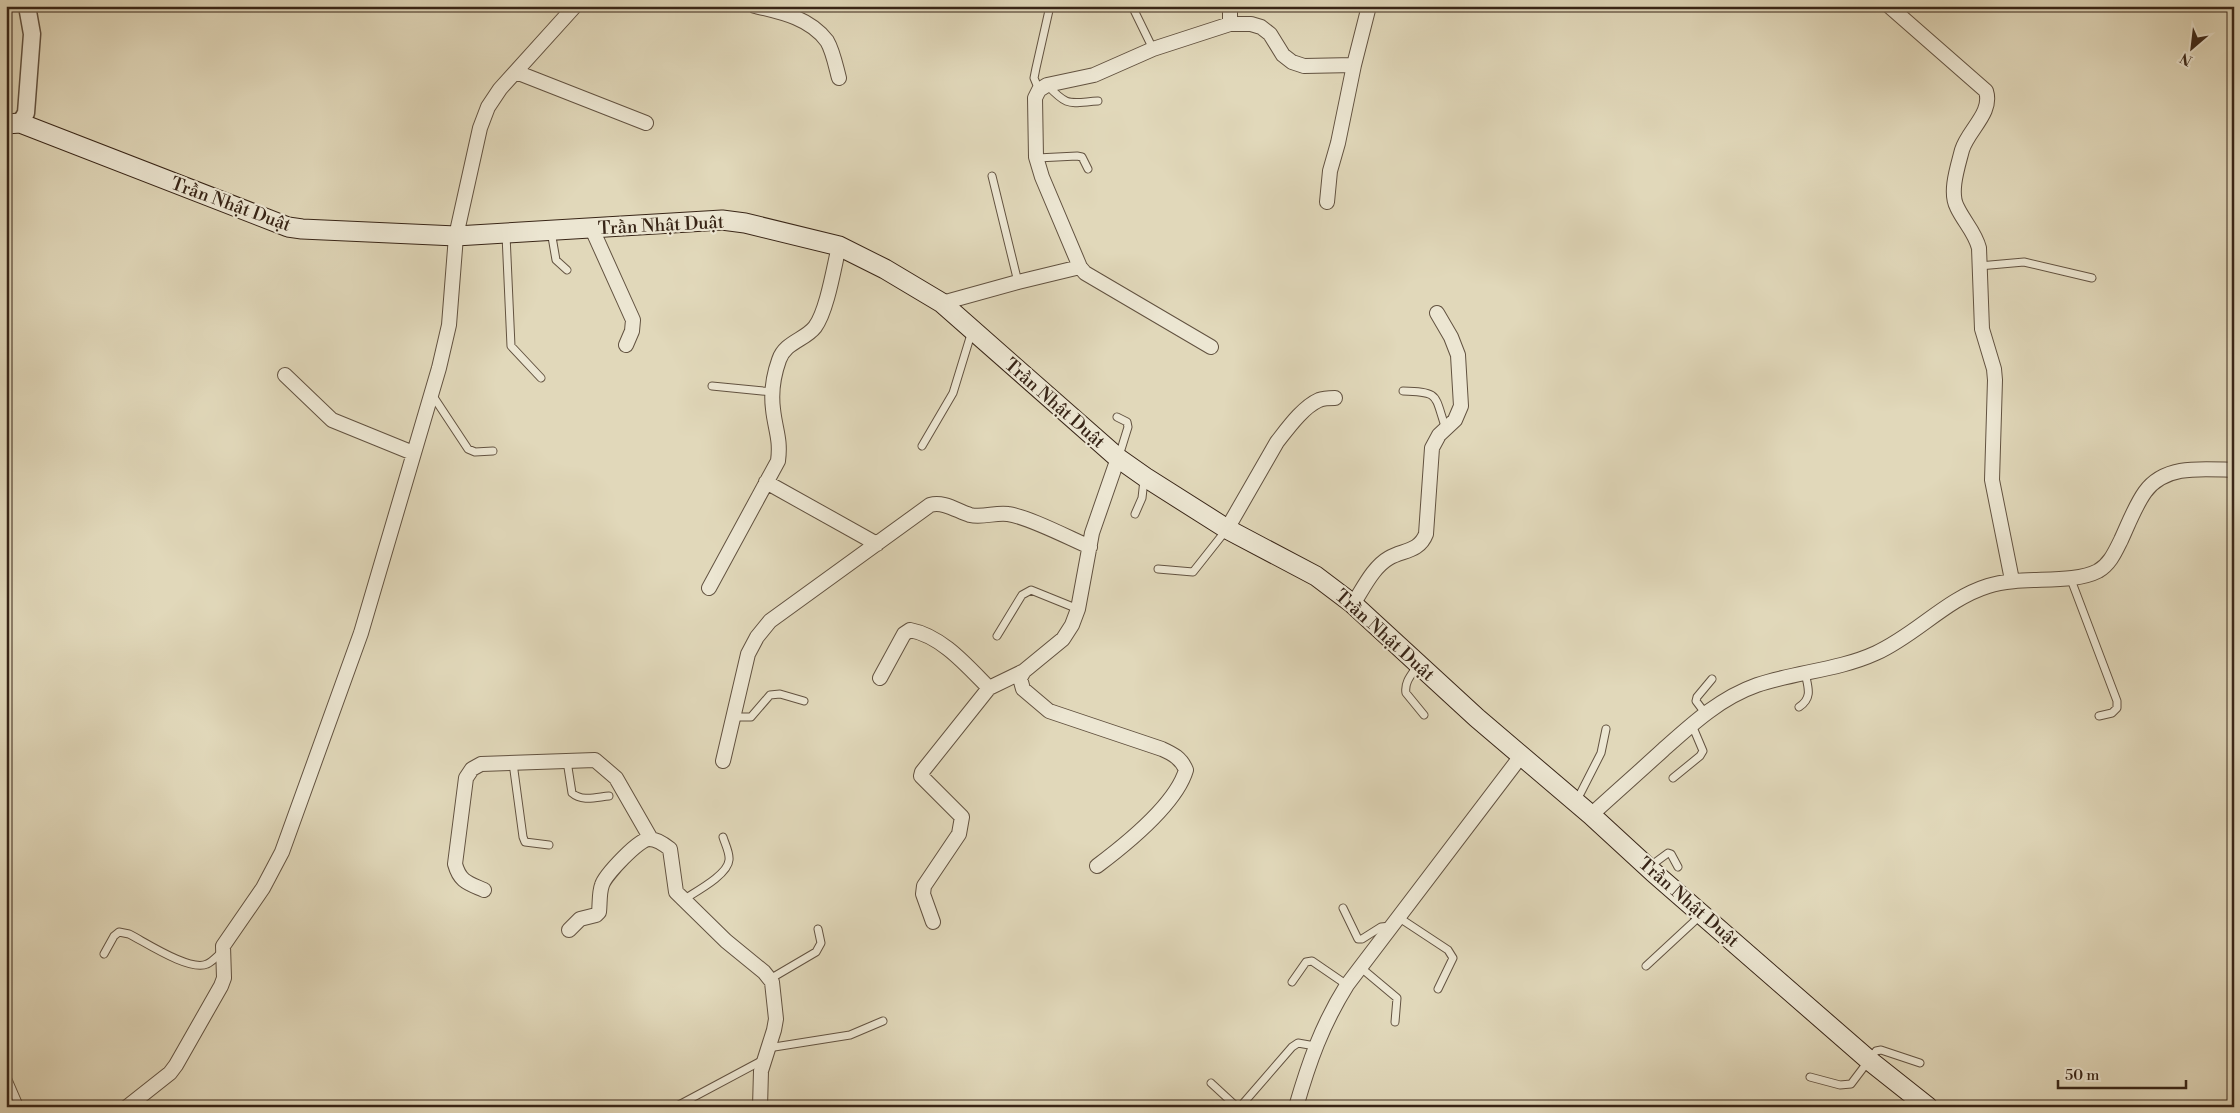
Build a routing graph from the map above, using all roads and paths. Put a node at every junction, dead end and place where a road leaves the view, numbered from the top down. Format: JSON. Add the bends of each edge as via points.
{"nodes":[{"id":1,"x":27,"y":6,"type":"edge"},
{"id":2,"x":575,"y":6,"type":"edge"},
{"id":3,"x":755,"y":6,"type":"edge"},
{"id":4,"x":1050,"y":6,"type":"edge"},
{"id":5,"x":1132,"y":6,"type":"edge"},
{"id":6,"x":1230,"y":6,"type":"edge"},
{"id":7,"x":1369,"y":6,"type":"edge"},
{"id":8,"x":1889,"y":6,"type":"edge"},
{"id":9,"x":1230,"y":24,"type":"junction"},
{"id":10,"x":1153,"y":49,"type":"junction"},
{"id":11,"x":1354,"y":65,"type":"junction"},
{"id":12,"x":516,"y":72,"type":"junction"},
{"id":13,"x":839,"y":78,"type":"dead end"},
{"id":14,"x":1043,"y":87,"type":"junction"},
{"id":15,"x":1098,"y":100,"type":"dead end"},
{"id":16,"x":646,"y":123,"type":"dead end"},
{"id":17,"x":13,"y":124,"type":"edge"},
{"id":18,"x":1036,"y":158,"type":"junction"},
{"id":19,"x":1088,"y":169,"type":"dead end"},
{"id":20,"x":992,"y":176,"type":"dead end"},
{"id":21,"x":1328,"y":202,"type":"dead end"},
{"id":22,"x":592,"y":229,"type":"junction"},
{"id":23,"x":551,"y":231,"type":"junction"},
{"id":24,"x":506,"y":234,"type":"junction"},
{"id":25,"x":456,"y":236,"type":"junction"},
{"id":26,"x":839,"y":246,"type":"junction"},
{"id":27,"x":1979,"y":266,"type":"junction"},
{"id":28,"x":1080,"y":267,"type":"junction"},
{"id":29,"x":567,"y":270,"type":"dead end"},
{"id":30,"x":2092,"y":278,"type":"dead end"},
{"id":31,"x":1018,"y":282,"type":"junction"},
{"id":32,"x":942,"y":303,"type":"junction"},
{"id":33,"x":1436,"y":313,"type":"dead end"},
{"id":34,"x":972,"y":331,"type":"junction"},
{"id":35,"x":626,"y":345,"type":"dead end"},
{"id":36,"x":1211,"y":347,"type":"dead end"},
{"id":37,"x":285,"y":375,"type":"dead end"},
{"id":38,"x":541,"y":378,"type":"dead end"},
{"id":39,"x":712,"y":386,"type":"dead end"},
{"id":40,"x":1403,"y":391,"type":"dead end"},
{"id":41,"x":773,"y":392,"type":"junction"},
{"id":42,"x":431,"y":393,"type":"junction"},
{"id":43,"x":1335,"y":398,"type":"dead end"},
{"id":44,"x":1117,"y":417,"type":"dead end"},
{"id":45,"x":1446,"y":429,"type":"junction"},
{"id":46,"x":922,"y":446,"type":"dead end"},
{"id":47,"x":493,"y":451,"type":"dead end"},
{"id":48,"x":413,"y":453,"type":"junction"},
{"id":49,"x":1118,"y":458,"type":"junction"},
{"id":50,"x":2234,"y":470,"type":"edge"},
{"id":51,"x":1145,"y":477,"type":"junction"},
{"id":52,"x":766,"y":482,"type":"junction"},
{"id":53,"x":1135,"y":514,"type":"dead end"},
{"id":54,"x":1227,"y":529,"type":"junction"},
{"id":55,"x":877,"y":544,"type":"junction"},
{"id":56,"x":1090,"y":547,"type":"junction"},
{"id":57,"x":1158,"y":570,"type":"dead end"},
{"id":58,"x":2070,"y":577,"type":"junction"},
{"id":59,"x":2012,"y":580,"type":"junction"},
{"id":60,"x":709,"y":588,"type":"dead end"},
{"id":61,"x":1353,"y":604,"type":"junction"},
{"id":62,"x":1078,"y":609,"type":"junction"},
{"id":63,"x":997,"y":636,"type":"dead end"},
{"id":64,"x":1419,"y":664,"type":"junction"},
{"id":65,"x":1024,"y":671,"type":"junction"},
{"id":66,"x":1805,"y":673,"type":"junction"},
{"id":67,"x":880,"y":678,"type":"dead end"},
{"id":68,"x":1712,"y":679,"type":"dead end"},
{"id":69,"x":989,"y":688,"type":"junction"},
{"id":70,"x":804,"y":702,"type":"dead end"},
{"id":71,"x":1799,"y":707,"type":"dead end"},
{"id":72,"x":1705,"y":713,"type":"junction"},
{"id":73,"x":1424,"y":715,"type":"dead end"},
{"id":74,"x":2100,"y":716,"type":"dead end"},
{"id":75,"x":733,"y":717,"type":"junction"},
{"id":76,"x":1692,"y":725,"type":"junction"},
{"id":77,"x":1606,"y":729,"type":"dead end"},
{"id":78,"x":1521,"y":756,"type":"junction"},
{"id":79,"x":567,"y":761,"type":"junction"},
{"id":80,"x":723,"y":761,"type":"dead end"},
{"id":81,"x":513,"y":763,"type":"junction"},
{"id":82,"x":1674,"y":778,"type":"dead end"},
{"id":83,"x":609,"y":796,"type":"dead end"},
{"id":84,"x":1576,"y":802,"type":"junction"},
{"id":85,"x":1591,"y":814,"type":"junction"},
{"id":86,"x":723,"y":837,"type":"dead end"},
{"id":87,"x":651,"y":839,"type":"junction"},
{"id":88,"x":549,"y":845,"type":"dead end"},
{"id":89,"x":1097,"y":866,"type":"dead end"},
{"id":90,"x":1648,"y":868,"type":"junction"},
{"id":91,"x":1678,"y":868,"type":"dead end"},
{"id":92,"x":484,"y":890,"type":"dead end"},
{"id":93,"x":683,"y":900,"type":"junction"},
{"id":94,"x":1342,"y":908,"type":"dead end"},
{"id":95,"x":1702,"y":914,"type":"junction"},
{"id":96,"x":1395,"y":921,"type":"junction"},
{"id":97,"x":933,"y":922,"type":"dead end"},
{"id":98,"x":818,"y":928,"type":"dead end"},
{"id":99,"x":570,"y":930,"type":"dead end"},
{"id":100,"x":222,"y":952,"type":"junction"},
{"id":101,"x":104,"y":954,"type":"dead end"},
{"id":102,"x":1646,"y":966,"type":"dead end"},
{"id":103,"x":1360,"y":967,"type":"junction"},
{"id":104,"x":770,"y":979,"type":"junction"},
{"id":105,"x":1292,"y":982,"type":"dead end"},
{"id":106,"x":1347,"y":985,"type":"junction"},
{"id":107,"x":1438,"y":989,"type":"dead end"},
{"id":108,"x":883,"y":1021,"type":"dead end"},
{"id":109,"x":1395,"y":1022,"type":"dead end"},
{"id":110,"x":1314,"y":1046,"type":"junction"},
{"id":111,"x":766,"y":1054,"type":"junction"},
{"id":112,"x":1870,"y":1061,"type":"junction"},
{"id":113,"x":1920,"y":1063,"type":"dead end"},
{"id":114,"x":6,"y":1075,"type":"edge"},
{"id":115,"x":1810,"y":1077,"type":"dead end"},
{"id":116,"x":1211,"y":1083,"type":"dead end"},
{"id":117,"x":19,"y":1106,"type":"dead end"},
{"id":118,"x":127,"y":1107,"type":"edge"},
{"id":119,"x":675,"y":1107,"type":"edge"},
{"id":120,"x":760,"y":1107,"type":"edge"},
{"id":121,"x":1238,"y":1107,"type":"edge"},
{"id":122,"x":1296,"y":1107,"type":"edge"},
{"id":123,"x":1928,"y":1107,"type":"edge"}],
"edges":[{"from":1,"to":17,"type":"street","via":[[32,34],[26,113]]},
{"from":2,"to":12,"type":"street"},
{"from":3,"to":13,"type":"street","via":[[784,12],[804,21],[827,42]]},
{"from":4,"to":14,"type":"lane","via":[[1034,78]]},
{"from":5,"to":10,"type":"lane"},
{"from":6,"to":9,"type":"street"},
{"from":7,"to":11,"type":"street"},
{"from":8,"to":27,"type":"street","via":[[1986,91],[1989,100],[1986,108],[1962,149],[1954,198],[1976,237]]},
{"from":9,"to":10,"type":"street"},
{"from":9,"to":11,"type":"street","via":[[1261,27],[1270,34],[1283,55],[1304,66]]},
{"from":10,"to":14,"type":"street","via":[[1100,74]]},
{"from":11,"to":21,"type":"street","via":[[1330,172]]},
{"from":12,"to":16,"type":"street"},
{"from":12,"to":25,"type":"street","via":[[488,107],[480,128]]},
{"from":14,"to":15,"type":"lane","via":[[1068,103]]},
{"from":14,"to":18,"type":"street","via":[[1035,98]]},
{"from":17,"to":25,"type":"main road","name":"Trần Nhật Duật","via":[[288,227]]},
{"from":18,"to":19,"type":"lane","via":[[1082,157]]},
{"from":18,"to":28,"type":"street"},
{"from":20,"to":31,"type":"lane"},
{"from":22,"to":23,"type":"main road","name":"Trần Nhật Duật"},
{"from":22,"to":26,"type":"main road","name":"Trần Nhật Duật","via":[[722,220]]},
{"from":22,"to":35,"type":"street","via":[[633,320]]},
{"from":23,"to":24,"type":"main road","name":"Trần Nhật Duật"},
{"from":23,"to":29,"type":"lane","via":[[556,260]]},
{"from":24,"to":25,"type":"main road","name":"Trần Nhật Duật"},
{"from":24,"to":38,"type":"lane","via":[[511,346]]},
{"from":25,"to":42,"type":"street","via":[[449,324]]},
{"from":26,"to":32,"type":"main road","name":"Trần Nhật Duật"},
{"from":26,"to":41,"type":"street","via":[[821,316],[810,333],[788,346],[782,354]]},
{"from":27,"to":30,"type":"lane","via":[[2024,262]]},
{"from":27,"to":59,"type":"street","via":[[1982,329],[1995,380],[1992,480]]},
{"from":28,"to":31,"type":"street"},
{"from":28,"to":36,"type":"street","via":[[1085,274]]},
{"from":31,"to":32,"type":"street"},
{"from":32,"to":34,"type":"main road","name":"Trần Nhật Duật"},
{"from":33,"to":45,"type":"street","via":[[1458,355],[1461,406],[1456,420]]},
{"from":34,"to":46,"type":"lane","via":[[953,393]]},
{"from":34,"to":49,"type":"main road","name":"Trần Nhật Duật"},
{"from":37,"to":48,"type":"street","via":[[332,420]]},
{"from":39,"to":41,"type":"lane"},
{"from":40,"to":45,"type":"lane","via":[[1427,392],[1434,396]]},
{"from":41,"to":52,"type":"street","via":[[780,446],[778,461]]},
{"from":42,"to":47,"type":"lane","via":[[468,449]]},
{"from":42,"to":48,"type":"street"},
{"from":43,"to":54,"type":"street","via":[[1319,400],[1284,433]]},
{"from":44,"to":49,"type":"lane","via":[[1127,422],[1128,427]]},
{"from":45,"to":61,"type":"street","via":[[1432,448],[1423,542],[1382,562]]},
{"from":48,"to":100,"type":"street","via":[[361,633],[282,852]]},
{"from":49,"to":51,"type":"main road","name":"Trần Nhật Duật"},
{"from":49,"to":56,"type":"street"},
{"from":50,"to":58,"type":"street","via":[[2191,469],[2158,479],[2145,492],[2112,558],[2100,570],[2086,576]]},
{"from":51,"to":53,"type":"lane","via":[[1142,498]]},
{"from":51,"to":54,"type":"main road","name":"Trần Nhật Duật"},
{"from":52,"to":55,"type":"street"},
{"from":52,"to":60,"type":"street"},
{"from":54,"to":57,"type":"lane","via":[[1193,572]]},
{"from":54,"to":61,"type":"main road","name":"Trần Nhật Duật","via":[[1316,576]]},
{"from":55,"to":56,"type":"street","via":[[937,504],[971,515],[1007,513]]},
{"from":55,"to":75,"type":"street","via":[[770,621],[748,654]]},
{"from":56,"to":62,"type":"street"},
{"from":58,"to":59,"type":"street"},
{"from":58,"to":74,"type":"lane","via":[[2117,701],[2117,708],[2112,713]]},
{"from":59,"to":66,"type":"street","via":[[1966,595],[1876,654]]},
{"from":61,"to":64,"type":"main road","name":"Trần Nhật Duật"},
{"from":62,"to":63,"type":"lane","via":[[1031,590],[1022,595]]},
{"from":62,"to":65,"type":"street","via":[[1063,639]]},
{"from":64,"to":73,"type":"lane","via":[[1405,688]]},
{"from":64,"to":78,"type":"main road","name":"Trần Nhật Duật"},
{"from":65,"to":69,"type":"street"},
{"from":65,"to":89,"type":"street","via":[[1020,678],[1023,689],[1048,711],[1162,749],[1174,755],[1186,770],[1178,788],[1146,826]]},
{"from":66,"to":71,"type":"lane","via":[[1810,695]]},
{"from":66,"to":72,"type":"street","via":[[1730,696]]},
{"from":67,"to":69,"type":"street","via":[[904,634],[910,630],[954,653]]},
{"from":68,"to":72,"type":"lane","via":[[1697,696],[1696,701]]},
{"from":69,"to":97,"type":"street","via":[[921,776],[962,817],[959,834],[924,886],[923,894]]},
{"from":70,"to":75,"type":"lane","via":[[780,694],[770,695],[751,717]]},
{"from":72,"to":76,"type":"street"},
{"from":75,"to":80,"type":"street"},
{"from":76,"to":82,"type":"lane","via":[[1703,751]]},
{"from":76,"to":85,"type":"street"},
{"from":77,"to":84,"type":"lane","via":[[1601,753]]},
{"from":78,"to":84,"type":"main road","name":"Trần Nhật Duật"},
{"from":78,"to":96,"type":"street"},
{"from":79,"to":81,"type":"street"},
{"from":79,"to":83,"type":"lane","via":[[572,793],[584,798]]},
{"from":79,"to":87,"type":"street","via":[[595,760],[612,774]]},
{"from":81,"to":88,"type":"lane","via":[[523,837],[526,842]]},
{"from":81,"to":92,"type":"street","via":[[481,764],[466,778],[456,864],[458,875],[465,882]]},
{"from":84,"to":85,"type":"main road","name":"Trần Nhật Duật"},
{"from":85,"to":90,"type":"main road","name":"Trần Nhật Duật"},
{"from":86,"to":93,"type":"lane","via":[[730,858],[728,866],[723,873]]},
{"from":87,"to":93,"type":"street","via":[[670,849],[676,892]]},
{"from":87,"to":99,"type":"street","via":[[646,839],[609,873],[602,884],[599,912],[580,919]]},
{"from":90,"to":91,"type":"lane","via":[[1668,853]]},
{"from":90,"to":95,"type":"main road","name":"Trần Nhật Duật"},
{"from":93,"to":104,"type":"street"},
{"from":94,"to":96,"type":"lane","via":[[1358,939],[1362,940]]},
{"from":95,"to":102,"type":"lane"},
{"from":95,"to":112,"type":"main road","name":"Trần Nhật Duật"},
{"from":96,"to":103,"type":"street"},
{"from":96,"to":107,"type":"lane","via":[[1448,950],[1453,958]]},
{"from":98,"to":104,"type":"lane","via":[[821,943],[816,952]]},
{"from":100,"to":101,"type":"lane","via":[[206,965],[196,966],[119,932]]},
{"from":100,"to":118,"type":"street","via":[[224,978],[221,986],[176,1065]]},
{"from":103,"to":106,"type":"street"},
{"from":103,"to":109,"type":"lane","via":[[1397,998]]},
{"from":104,"to":111,"type":"street","via":[[776,1019]]},
{"from":105,"to":106,"type":"lane","via":[[1306,962],[1312,961]]},
{"from":106,"to":110,"type":"street"},
{"from":108,"to":111,"type":"lane","via":[[850,1035]]},
{"from":110,"to":121,"type":"lane","via":[[1298,1043],[1292,1047]]},
{"from":110,"to":122,"type":"street"},
{"from":111,"to":119,"type":"lane"},
{"from":111,"to":120,"type":"street"},
{"from":112,"to":113,"type":"lane","via":[[1876,1051],[1881,1050]]},
{"from":112,"to":115,"type":"lane","via":[[1847,1085]]},
{"from":112,"to":123,"type":"main road","name":"Trần Nhật Duật"},
{"from":114,"to":117,"type":"lane"},
{"from":116,"to":121,"type":"lane"}]}
